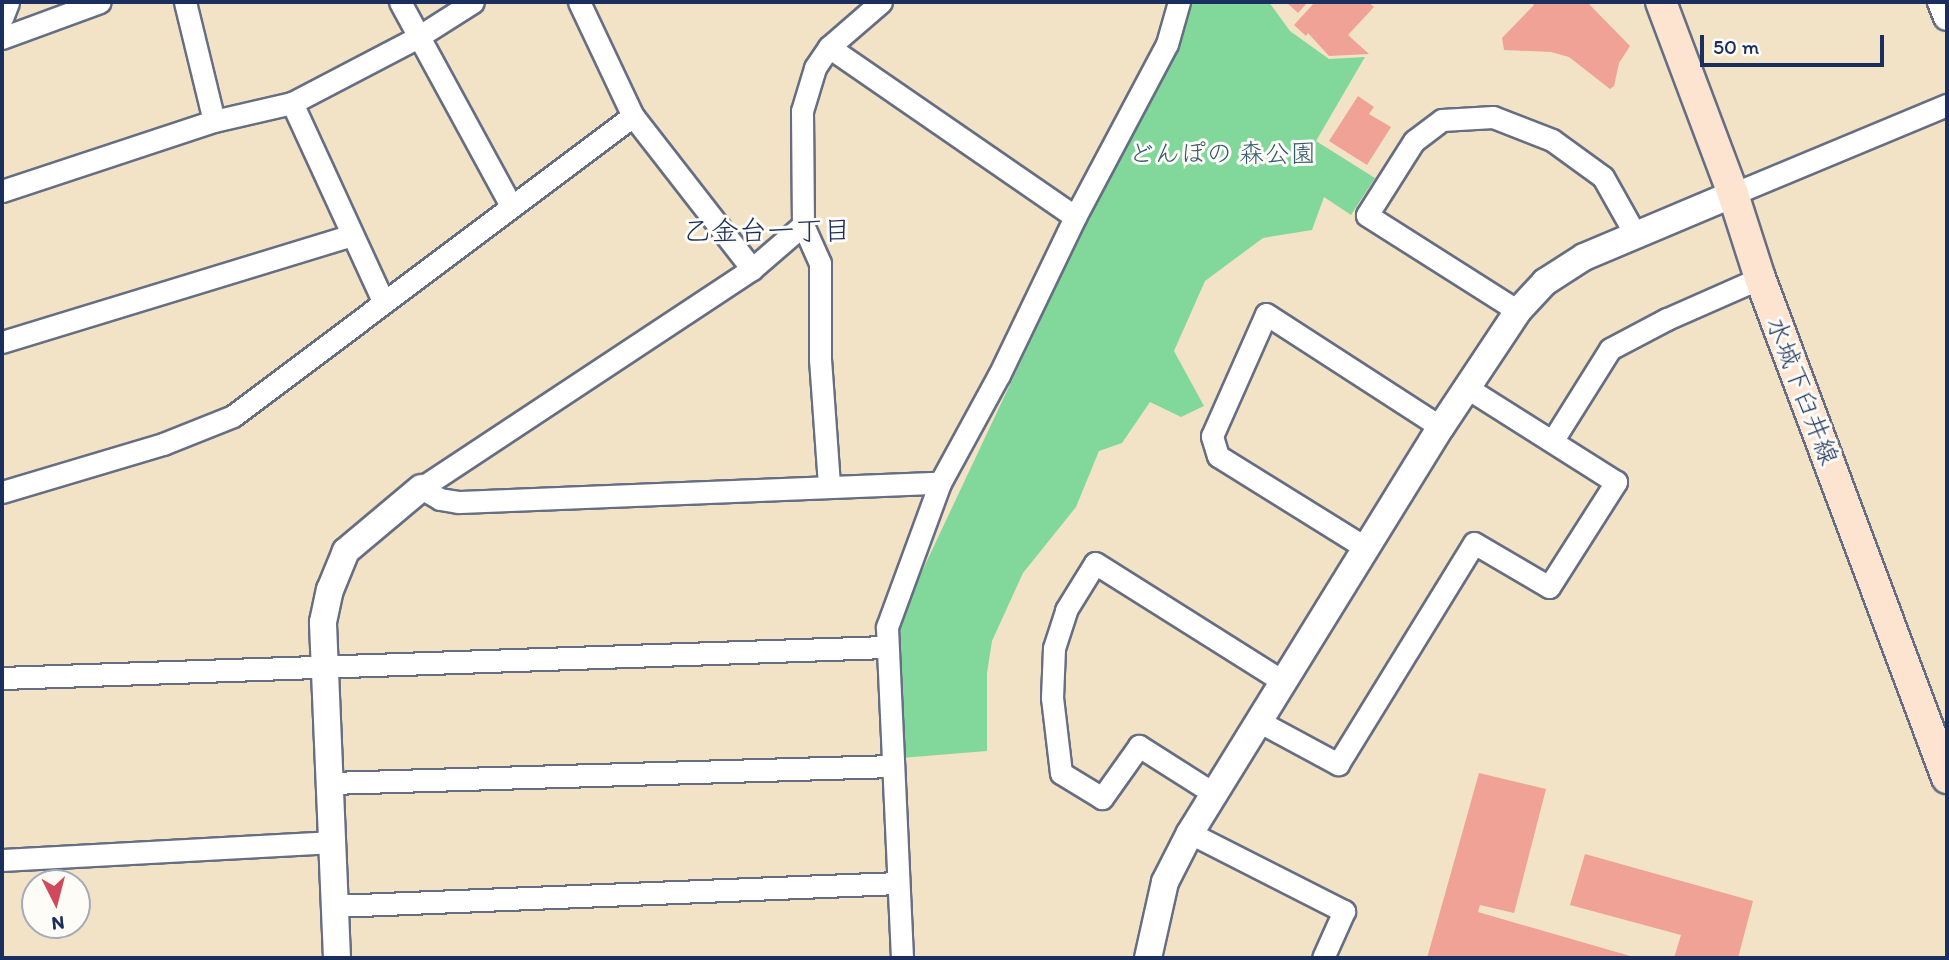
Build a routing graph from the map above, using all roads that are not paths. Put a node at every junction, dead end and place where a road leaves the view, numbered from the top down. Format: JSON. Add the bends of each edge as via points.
{"nodes":[{"id":1,"x":8,"y":2,"type":"edge"},
{"id":2,"x":100,"y":2,"type":"edge"},
{"id":3,"x":185,"y":2,"type":"edge"},
{"id":4,"x":400,"y":2,"type":"edge"},
{"id":5,"x":472,"y":2,"type":"edge"},
{"id":6,"x":579,"y":2,"type":"edge"},
{"id":7,"x":880,"y":2,"type":"edge"},
{"id":8,"x":1179,"y":2,"type":"edge"},
{"id":9,"x":1661,"y":2,"type":"edge"},
{"id":10,"x":1941,"y":2,"type":"edge"},
{"id":11,"x":1947,"y":16,"type":"edge"},
{"id":12,"x":2,"y":18,"type":"edge"},
{"id":13,"x":418,"y":37,"type":"junction"},
{"id":14,"x":2,"y":38,"type":"edge"},
{"id":15,"x":829,"y":47,"type":"junction"},
{"id":16,"x":292,"y":103,"type":"junction"},
{"id":17,"x":1947,"y":105,"type":"edge"},
{"id":18,"x":633,"y":116,"type":"junction"},
{"id":19,"x":214,"y":121,"type":"junction"},
{"id":20,"x":2,"y":191,"type":"edge"},
{"id":21,"x":1733,"y":194,"type":"junction"},
{"id":22,"x":512,"y":206,"type":"junction"},
{"id":23,"x":1076,"y":217,"type":"junction"},
{"id":24,"x":803,"y":225,"type":"junction"},
{"id":25,"x":352,"y":234,"type":"junction"},
{"id":26,"x":1635,"y":234,"type":"junction"},
{"id":27,"x":752,"y":269,"type":"junction"},
{"id":28,"x":1760,"y":278,"type":"junction"},
{"id":29,"x":383,"y":301,"type":"junction"},
{"id":30,"x":1518,"y":311,"type":"junction"},
{"id":31,"x":2,"y":342,"type":"edge"},
{"id":32,"x":1466,"y":387,"type":"junction"},
{"id":33,"x":1441,"y":427,"type":"junction"},
{"id":34,"x":1553,"y":440,"type":"junction"},
{"id":35,"x":940,"y":484,"type":"junction"},
{"id":36,"x":829,"y":486,"type":"junction"},
{"id":37,"x":421,"y":488,"type":"junction"},
{"id":38,"x":2,"y":492,"type":"edge"},
{"id":39,"x":1366,"y":548,"type":"junction"},
{"id":40,"x":887,"y":647,"type":"junction"},
{"id":41,"x":325,"y":666,"type":"junction"},
{"id":42,"x":2,"y":678,"type":"edge"},
{"id":43,"x":1284,"y":682,"type":"junction"},
{"id":44,"x":1260,"y":722,"type":"junction"},
{"id":45,"x":893,"y":766,"type":"junction"},
{"id":46,"x":1947,"y":778,"type":"edge"},
{"id":47,"x":330,"y":783,"type":"junction"},
{"id":48,"x":1213,"y":793,"type":"junction"},
{"id":49,"x":1190,"y":832,"type":"junction"},
{"id":50,"x":332,"y":842,"type":"junction"},
{"id":51,"x":2,"y":860,"type":"edge"},
{"id":52,"x":898,"y":883,"type":"junction"},
{"id":53,"x":335,"y":906,"type":"junction"},
{"id":54,"x":337,"y":958,"type":"edge"},
{"id":55,"x":902,"y":958,"type":"edge"},
{"id":56,"x":1148,"y":958,"type":"edge"},
{"id":57,"x":1322,"y":958,"type":"edge"}],
"edges":[{"from":1,"to":12,"type":"street"},
{"from":2,"to":14,"type":"street"},
{"from":3,"to":19,"type":"street"},
{"from":4,"to":13,"type":"street"},
{"from":5,"to":13,"type":"street"},
{"from":6,"to":18,"type":"street"},
{"from":7,"to":15,"type":"street"},
{"from":8,"to":23,"type":"street","via":[[1167,44]]},
{"from":9,"to":21,"type":"main road","name":"水城下臼井線"},
{"from":10,"to":11,"type":"street"},
{"from":13,"to":16,"type":"street"},
{"from":13,"to":22,"type":"street"},
{"from":15,"to":23,"type":"street"},
{"from":15,"to":24,"type":"street","via":[[816,68],[802,111]]},
{"from":16,"to":19,"type":"street"},
{"from":16,"to":25,"type":"street"},
{"from":17,"to":21,"type":"street"},
{"from":18,"to":22,"type":"street"},
{"from":18,"to":27,"type":"street"},
{"from":19,"to":20,"type":"street"},
{"from":21,"to":26,"type":"street"},
{"from":21,"to":28,"type":"main road","name":"水城下臼井線"},
{"from":22,"to":29,"type":"street"},
{"from":23,"to":35,"type":"street"},
{"from":24,"to":27,"type":"street"},
{"from":24,"to":36,"type":"street","via":[[820,263],[820,359]]},
{"from":25,"to":29,"type":"street"},
{"from":25,"to":31,"type":"street"},
{"from":26,"to":30,"type":"street","via":[[1584,257],[1545,282]]},
{"from":26,"to":30,"type":"street","via":[[1603,177],[1552,140],[1493,117],[1442,120],[1413,141],[1367,215]]},
{"from":27,"to":37,"type":"street"},
{"from":28,"to":34,"type":"street","via":[[1667,318],[1610,349]]},
{"from":28,"to":46,"type":"main road","name":"水城下臼井線"},
{"from":29,"to":38,"type":"street","via":[[233,416],[163,444]]},
{"from":30,"to":32,"type":"street"},
{"from":32,"to":33,"type":"street"},
{"from":32,"to":34,"type":"street"},
{"from":33,"to":39,"type":"street"},
{"from":33,"to":39,"type":"street","via":[[1266,314],[1212,436],[1218,456]]},
{"from":34,"to":44,"type":"street","via":[[1616,482],[1549,587],[1474,543],[1338,764]]},
{"from":35,"to":36,"type":"street"},
{"from":35,"to":40,"type":"street","via":[[887,627]]},
{"from":36,"to":37,"type":"street","via":[[458,502],[440,499]]},
{"from":37,"to":41,"type":"street","via":[[346,551],[323,622]]},
{"from":39,"to":43,"type":"street"},
{"from":40,"to":41,"type":"street"},
{"from":40,"to":45,"type":"street"},
{"from":41,"to":42,"type":"street"},
{"from":41,"to":47,"type":"street"},
{"from":43,"to":44,"type":"street"},
{"from":43,"to":48,"type":"street","via":[[1095,563],[1066,610],[1054,648],[1052,698],[1060,773],[1102,798],[1139,746]]},
{"from":44,"to":48,"type":"street"},
{"from":45,"to":47,"type":"street"},
{"from":45,"to":52,"type":"street"},
{"from":47,"to":50,"type":"street"},
{"from":48,"to":49,"type":"street"},
{"from":49,"to":56,"type":"street","via":[[1165,882]]},
{"from":49,"to":57,"type":"street","via":[[1344,911]]},
{"from":50,"to":51,"type":"street"},
{"from":50,"to":53,"type":"street"},
{"from":52,"to":53,"type":"street"},
{"from":52,"to":55,"type":"street"},
{"from":53,"to":54,"type":"street"}]}
